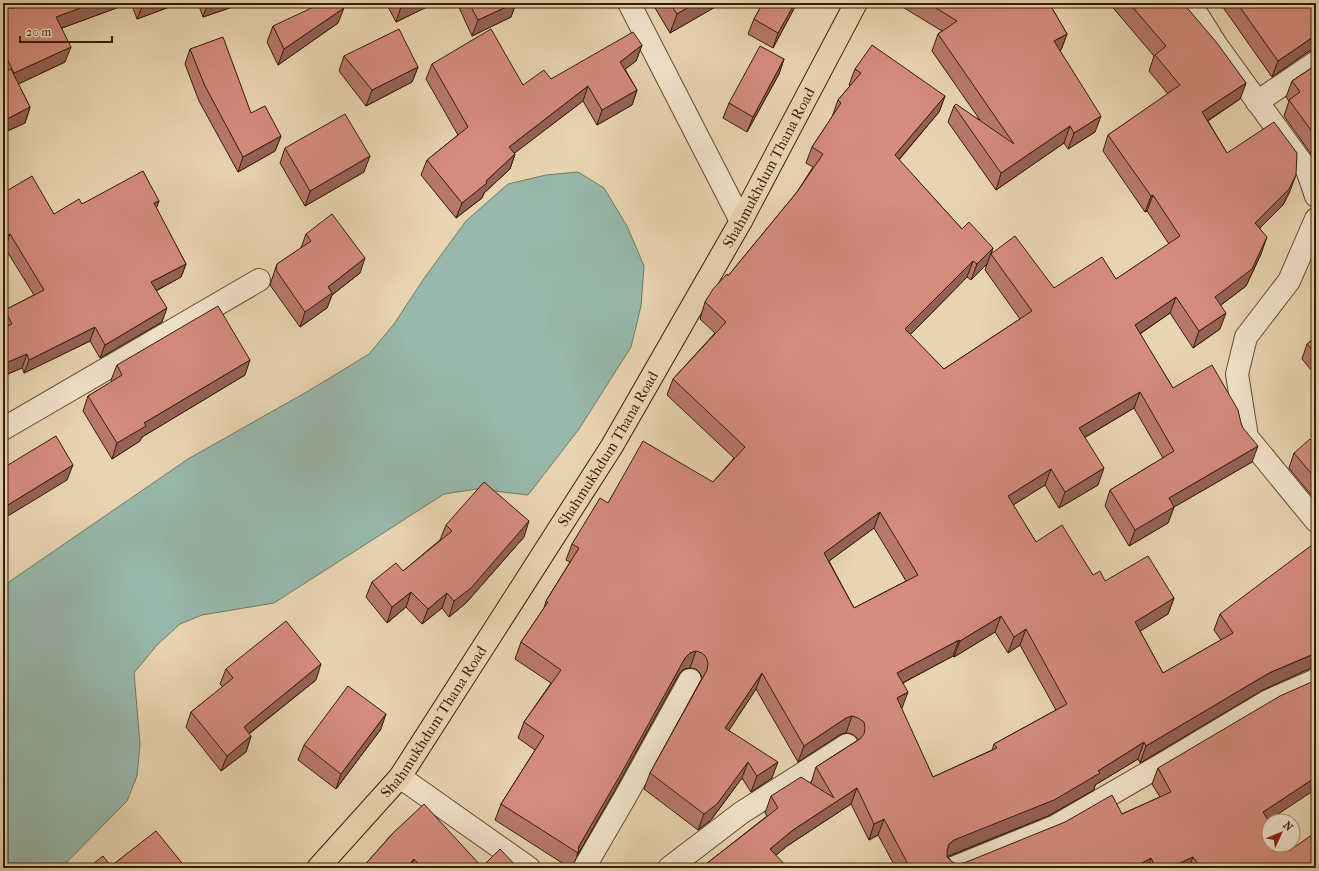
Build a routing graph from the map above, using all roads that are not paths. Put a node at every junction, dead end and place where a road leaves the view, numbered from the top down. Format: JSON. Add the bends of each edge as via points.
{"nodes":[{"id":1,"x":22,"y":3,"type":"edge"},
{"id":2,"x":629,"y":3,"type":"edge"},
{"id":3,"x":856,"y":3,"type":"edge"},
{"id":4,"x":1190,"y":3,"type":"edge"},
{"id":5,"x":3,"y":12,"type":"edge"},
{"id":6,"x":1316,"y":62,"type":"edge"},
{"id":7,"x":1257,"y":102,"type":"junction"},
{"id":8,"x":1316,"y":193,"type":"edge"},
{"id":9,"x":1316,"y":219,"type":"edge"},
{"id":10,"x":740,"y":221,"type":"junction"},
{"id":11,"x":259,"y":280,"type":"dead end"},
{"id":12,"x":3,"y":429,"type":"edge"},
{"id":13,"x":1316,"y":521,"type":"edge"},
{"id":14,"x":690,"y":680,"type":"dead end"},
{"id":15,"x":1316,"y":680,"type":"edge"},
{"id":16,"x":847,"y":745,"type":"edge"},
{"id":17,"x":400,"y":778,"type":"junction"},
{"id":18,"x":318,"y":868,"type":"edge"},
{"id":19,"x":529,"y":868,"type":"edge"},
{"id":20,"x":584,"y":868,"type":"edge"},
{"id":21,"x":669,"y":868,"type":"edge"},
{"id":22,"x":953,"y":868,"type":"edge"}],
"edges":[{"from":1,"to":5,"type":"street"},
{"from":2,"to":10,"type":"street"},
{"from":3,"to":10,"type":"main road","name":"Shahmukhdum Thana Road"},
{"from":4,"to":7,"type":"street"},
{"from":6,"to":7,"type":"street"},
{"from":7,"to":8,"type":"street","via":[[1307,170]]},
{"from":9,"to":13,"type":"street","via":[[1289,281],[1246,337],[1237,374],[1247,437]]},
{"from":10,"to":17,"type":"main road","name":"Shahmukhdum Thana Road","via":[[612,446]]},
{"from":11,"to":12,"type":"street"},
{"from":14,"to":20,"type":"street"},
{"from":15,"to":22,"type":"street","via":[[1268,701],[1054,827]]},
{"from":16,"to":21,"type":"street","via":[[741,813]]},
{"from":17,"to":18,"type":"main road","name":"Shahmukhdum Thana Road"},
{"from":17,"to":19,"type":"street"}]}
